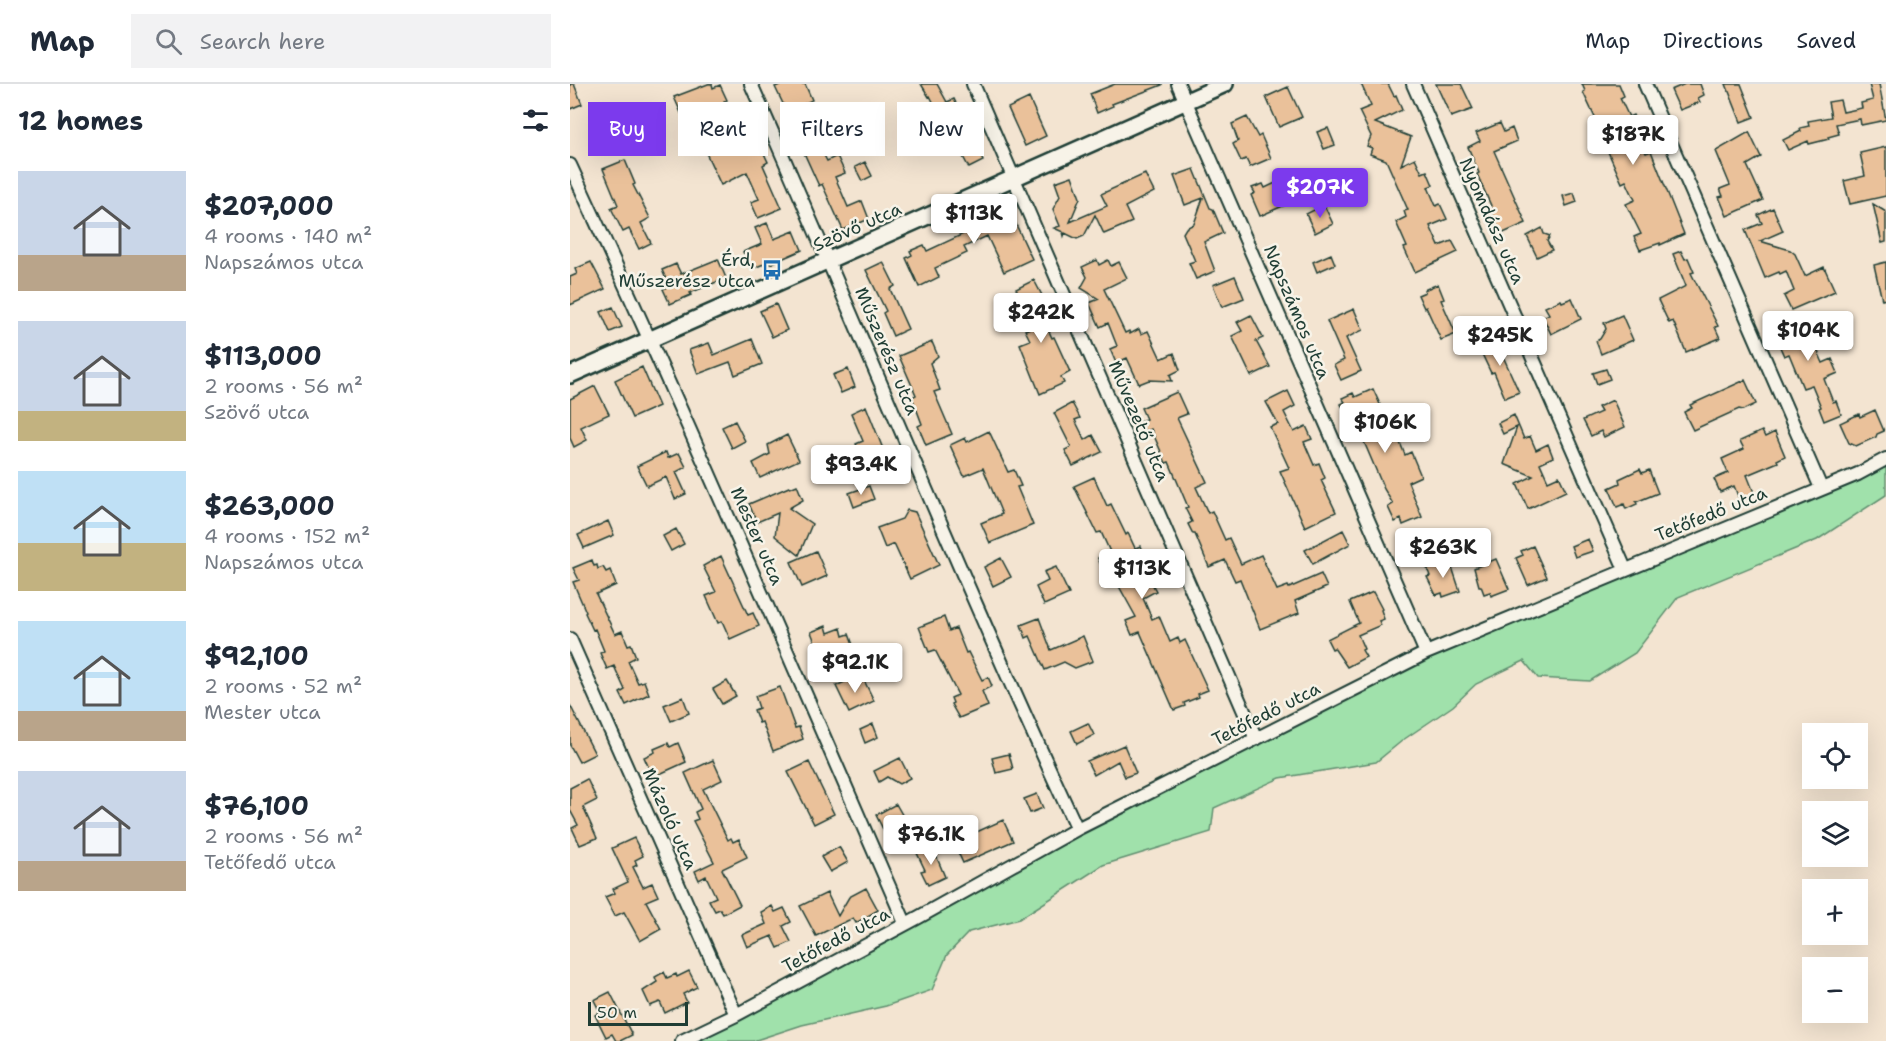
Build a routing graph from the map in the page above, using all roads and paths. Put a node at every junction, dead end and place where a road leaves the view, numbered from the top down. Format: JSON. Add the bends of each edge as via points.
{"nodes":[{"id":1,"x":751,"y":84,"type":"edge"},
{"id":2,"x":973,"y":84,"type":"edge"},
{"id":3,"x":1178,"y":84,"type":"edge"},
{"id":4,"x":1225,"y":84,"type":"edge"},
{"id":5,"x":1413,"y":84,"type":"edge"},
{"id":6,"x":1645,"y":84,"type":"edge"},
{"id":7,"x":1186,"y":101,"type":"junction"},
{"id":8,"x":570,"y":165,"type":"edge"},
{"id":9,"x":1014,"y":178,"type":"junction"},
{"id":10,"x":829,"y":261,"type":"junction"},
{"id":11,"x":649,"y":339,"type":"junction"},
{"id":12,"x":570,"y":375,"type":"edge"},
{"id":13,"x":1886,"y":459,"type":"edge"},
{"id":14,"x":1821,"y":488,"type":"junction"},
{"id":15,"x":1625,"y":569,"type":"junction"},
{"id":16,"x":570,"y":639,"type":"edge"},
{"id":17,"x":1426,"y":653,"type":"junction"},
{"id":18,"x":1257,"y":739,"type":"junction"},
{"id":19,"x":1077,"y":830,"type":"junction"},
{"id":20,"x":905,"y":923,"type":"junction"},
{"id":21,"x":736,"y":1015,"type":"junction"},
{"id":22,"x":682,"y":1041,"type":"edge"}],
"edges":[{"from":1,"to":10,"type":"street","name":"Műszerész utca"},
{"from":2,"to":9,"type":"street","name":"Művezető utca"},
{"from":3,"to":7,"type":"street","name":"Napszámos utca"},
{"from":4,"to":7,"type":"street","name":"Szövő utca"},
{"from":5,"to":15,"type":"street","name":"Nyomdász utca"},
{"from":6,"to":14,"type":"street"},
{"from":7,"to":9,"type":"street","name":"Szövő utca"},
{"from":7,"to":17,"type":"street","name":"Napszámos utca"},
{"from":8,"to":11,"type":"street","name":"Mester utca"},
{"from":9,"to":10,"type":"street","name":"Szövő utca"},
{"from":9,"to":18,"type":"street","name":"Művezető utca"},
{"from":10,"to":11,"type":"street","name":"Szövő utca"},
{"from":10,"to":19,"type":"street","name":"Műszerész utca","via":[[1014,694]]},
{"from":11,"to":12,"type":"street","name":"Szövő utca"},
{"from":11,"to":20,"type":"street","name":"Mester utca"},
{"from":13,"to":14,"type":"street","name":"Tetőfedő utca"},
{"from":14,"to":15,"type":"street","name":"Tetőfedő utca"},
{"from":15,"to":17,"type":"street","name":"Tetőfedő utca"},
{"from":16,"to":21,"type":"street","name":"Mázoló utca"},
{"from":17,"to":18,"type":"street","name":"Tetőfedő utca"},
{"from":18,"to":19,"type":"street","name":"Tetőfedő utca"},
{"from":19,"to":20,"type":"street","name":"Tetőfedő utca"},
{"from":20,"to":21,"type":"street","name":"Tetőfedő utca"},
{"from":21,"to":22,"type":"street","name":"Tetőfedő utca"}]}
